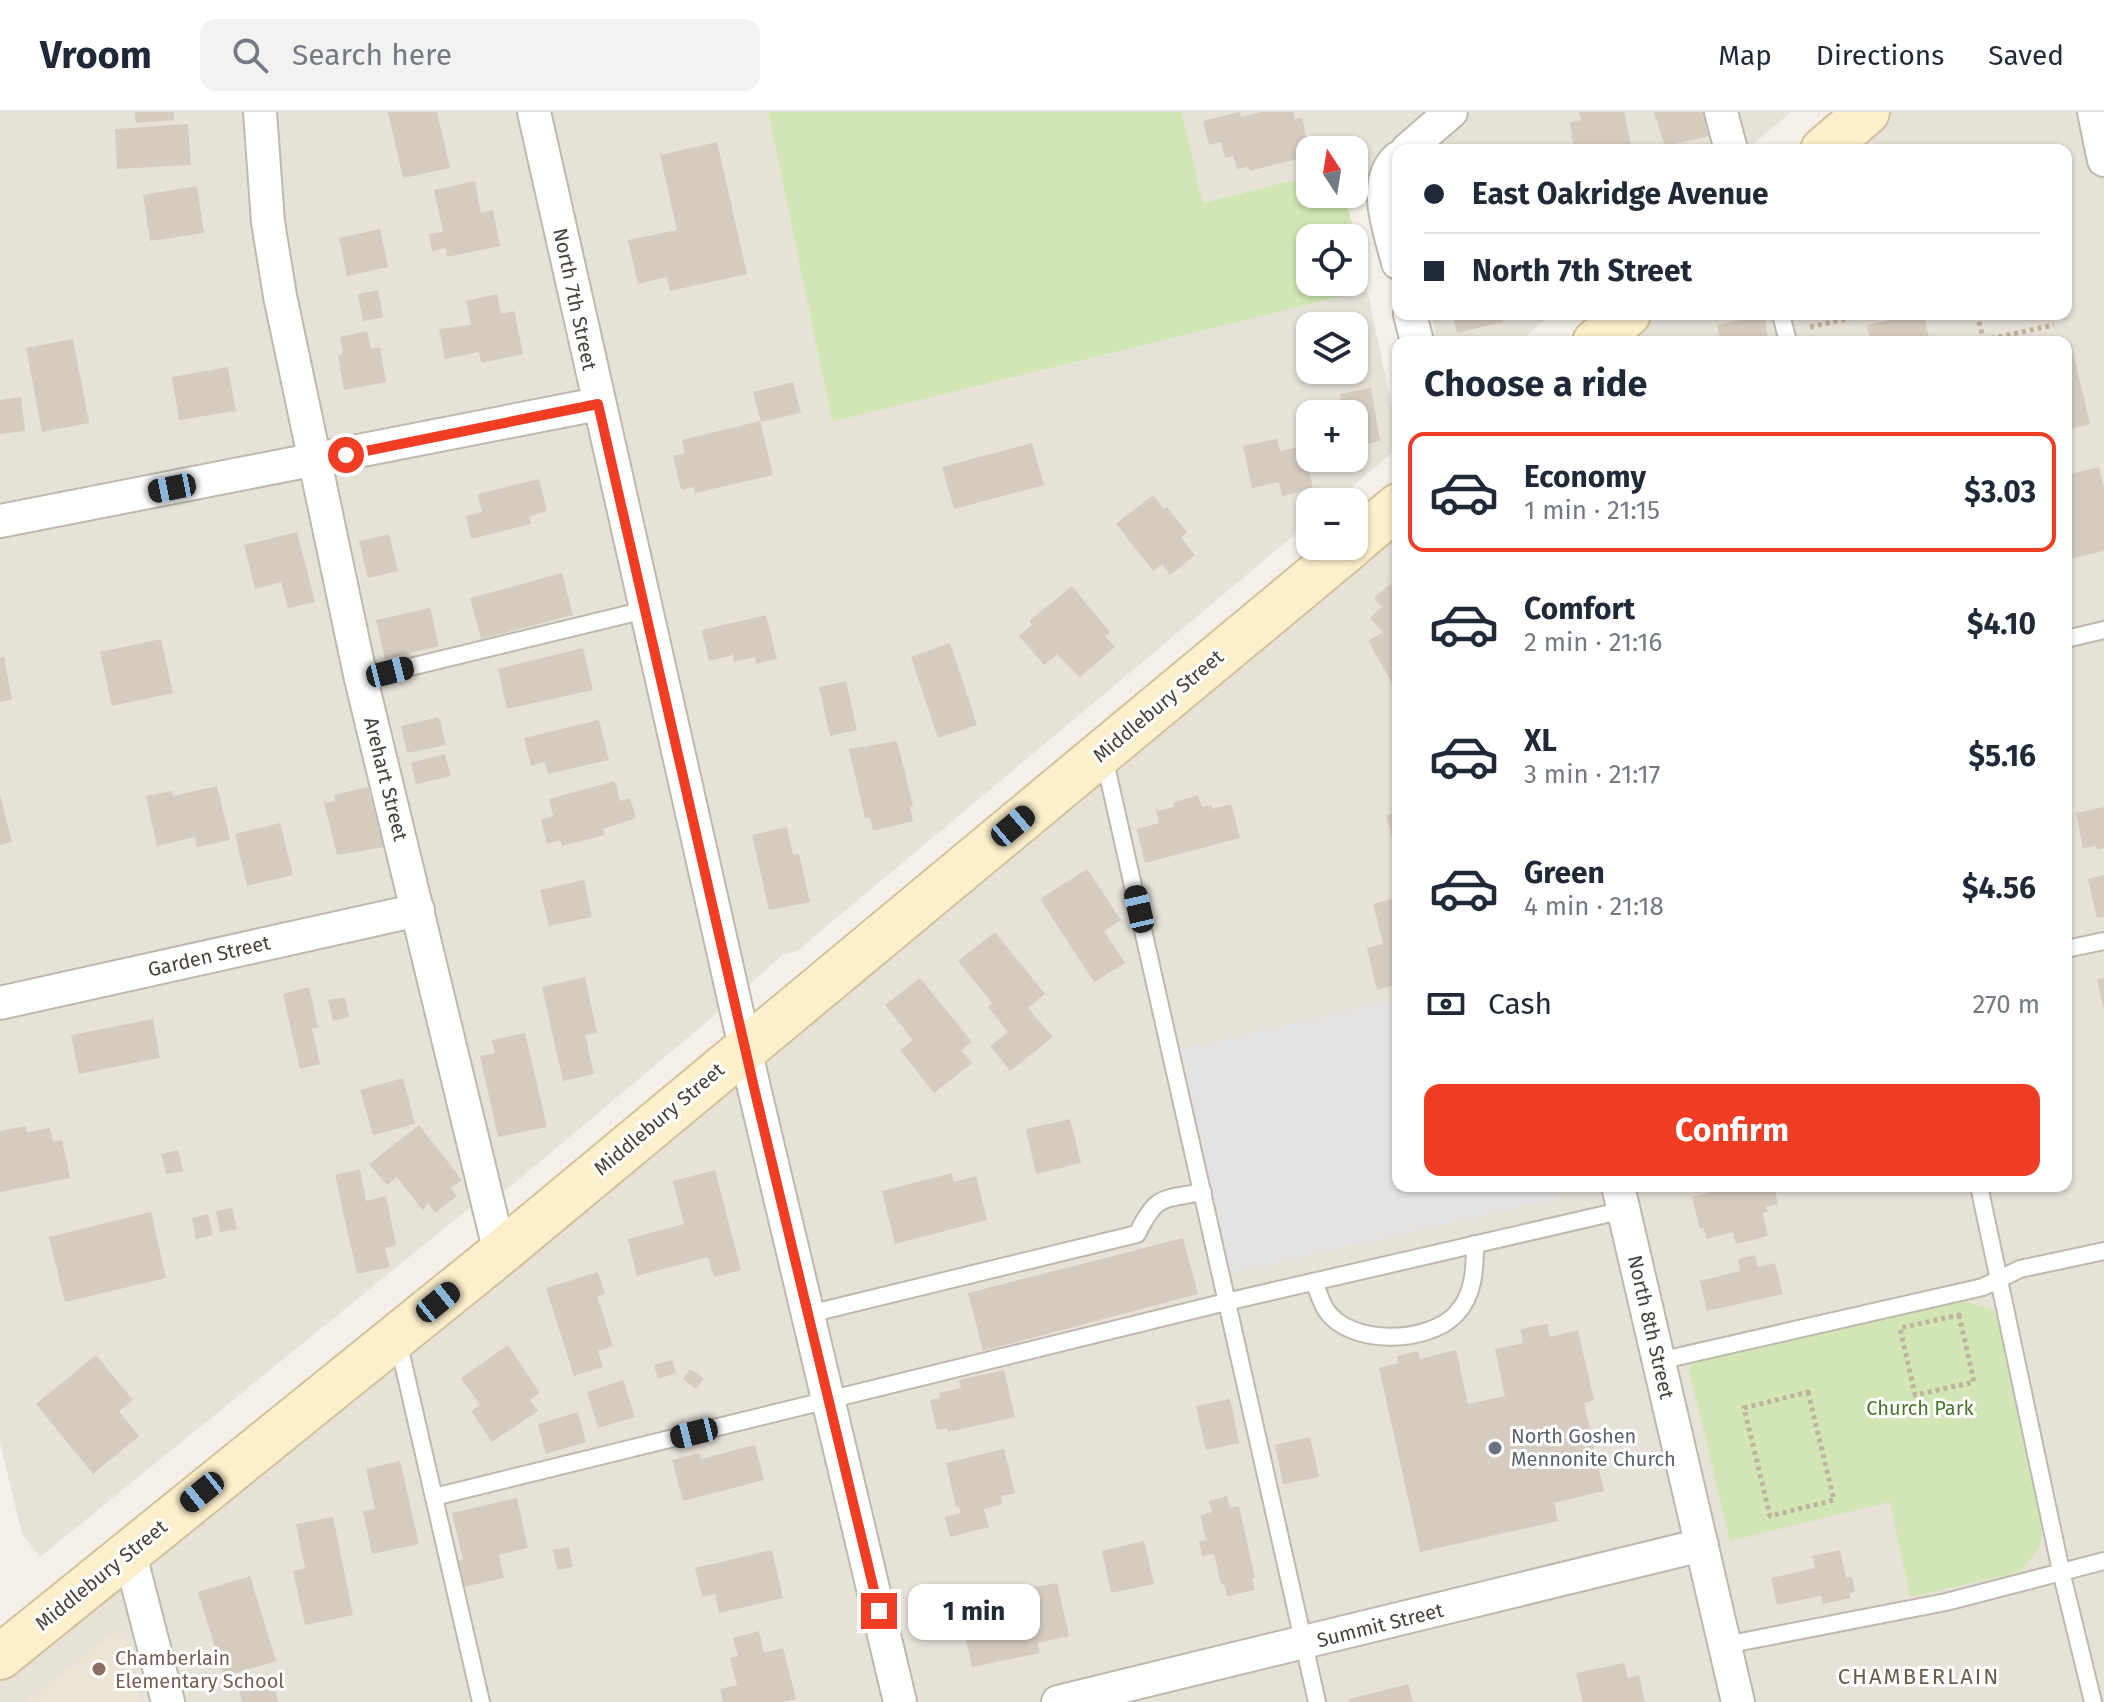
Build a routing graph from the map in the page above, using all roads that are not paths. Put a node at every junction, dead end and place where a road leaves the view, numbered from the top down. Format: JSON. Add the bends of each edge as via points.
{"nodes":[{"id":1,"x":260,"y":112,"type":"edge"},
{"id":2,"x":534,"y":112,"type":"edge"},
{"id":3,"x":1451,"y":112,"type":"edge"},
{"id":4,"x":1721,"y":112,"type":"edge"},
{"id":5,"x":1867,"y":112,"type":"edge"},
{"id":6,"x":2094,"y":112,"type":"edge"},
{"id":7,"x":1414,"y":144,"type":"edge"},
{"id":8,"x":1729,"y":144,"type":"edge"},
{"id":9,"x":1830,"y":144,"type":"edge"},
{"id":10,"x":2104,"y":160,"type":"edge"},
{"id":11,"x":1392,"y":165,"type":"edge"},
{"id":12,"x":1392,"y":238,"type":"edge"},
{"id":13,"x":1621,"y":320,"type":"edge"},
{"id":14,"x":1602,"y":336,"type":"edge"},
{"id":15,"x":598,"y":404,"type":"junction"},
{"id":16,"x":315,"y":461,"type":"junction"},
{"id":17,"x":1392,"y":511,"type":"edge"},
{"id":18,"x":0,"y":521,"type":"edge"},
{"id":19,"x":1368,"y":531,"type":"edge"},
{"id":20,"x":1333,"y":560,"type":"edge"},
{"id":21,"x":645,"y":610,"type":"junction"},
{"id":22,"x":2104,"y":630,"type":"edge"},
{"id":23,"x":2072,"y":638,"type":"edge"},
{"id":24,"x":361,"y":679,"type":"junction"},
{"id":25,"x":1103,"y":752,"type":"junction"},
{"id":26,"x":418,"y":910,"type":"junction"},
{"id":27,"x":2104,"y":941,"type":"edge"},
{"id":28,"x":2072,"y":948,"type":"edge"},
{"id":29,"x":0,"y":1003,"type":"edge"},
{"id":30,"x":745,"y":1047,"type":"junction"},
{"id":31,"x":1203,"y":1192,"type":"junction"},
{"id":32,"x":1980,"y":1192,"type":"edge"},
{"id":33,"x":1621,"y":1198,"type":"edge"},
{"id":34,"x":1475,"y":1244,"type":"junction"},
{"id":35,"x":2104,"y":1251,"type":"edge"},
{"id":36,"x":500,"y":1253,"type":"junction"},
{"id":37,"x":2000,"y":1278,"type":"junction"},
{"id":38,"x":1314,"y":1282,"type":"junction"},
{"id":39,"x":1226,"y":1302,"type":"junction"},
{"id":40,"x":809,"y":1314,"type":"junction"},
{"id":41,"x":397,"y":1335,"type":"junction"},
{"id":42,"x":1659,"y":1361,"type":"junction"},
{"id":43,"x":828,"y":1398,"type":"junction"},
{"id":44,"x":434,"y":1497,"type":"junction"},
{"id":45,"x":1702,"y":1545,"type":"junction"},
{"id":46,"x":129,"y":1551,"type":"junction"},
{"id":47,"x":2104,"y":1561,"type":"edge"},
{"id":48,"x":2061,"y":1571,"type":"junction"},
{"id":49,"x":1304,"y":1644,"type":"junction"},
{"id":50,"x":1725,"y":1645,"type":"junction"},
{"id":51,"x":1,"y":1651,"type":"edge"},
{"id":52,"x":168,"y":1702,"type":"edge"},
{"id":53,"x":481,"y":1702,"type":"edge"},
{"id":54,"x":900,"y":1702,"type":"edge"},
{"id":55,"x":1058,"y":1702,"type":"edge"},
{"id":56,"x":1317,"y":1702,"type":"edge"},
{"id":57,"x":1738,"y":1702,"type":"edge"},
{"id":58,"x":2093,"y":1702,"type":"edge"}],
"edges":[{"from":1,"to":16,"type":"street","name":"Arehart Street","via":[[268,222]]},
{"from":2,"to":15,"type":"street","name":"North 7th Street"},
{"from":3,"to":7,"type":"street"},
{"from":4,"to":8,"type":"street"},
{"from":5,"to":9,"type":"main road"},
{"from":6,"to":10,"type":"street"},
{"from":11,"to":12,"type":"street","via":[[1385,209]]},
{"from":13,"to":14,"type":"main road"},
{"from":15,"to":16,"type":"street"},
{"from":15,"to":21,"type":"street","name":"North 7th Street"},
{"from":16,"to":18,"type":"street"},
{"from":16,"to":24,"type":"street","name":"Arehart Street"},
{"from":17,"to":19,"type":"main road","name":"Middlebury Street"},
{"from":20,"to":25,"type":"main road","name":"Middlebury Street"},
{"from":21,"to":24,"type":"lane"},
{"from":21,"to":30,"type":"street","name":"North 7th Street"},
{"from":22,"to":23,"type":"lane"},
{"from":24,"to":26,"type":"street","name":"Arehart Street"},
{"from":25,"to":30,"type":"main road","name":"Middlebury Street"},
{"from":25,"to":31,"type":"lane"},
{"from":26,"to":29,"type":"street","name":"Garden Street"},
{"from":26,"to":36,"type":"street","name":"Arehart Street"},
{"from":27,"to":28,"type":"lane"},
{"from":30,"to":36,"type":"main road","name":"Middlebury Street"},
{"from":30,"to":40,"type":"street","name":"North 7th Street"},
{"from":31,"to":39,"type":"lane"},
{"from":31,"to":40,"type":"lane","via":[[1160,1200],[1137,1234]]},
{"from":32,"to":37,"type":"lane"},
{"from":33,"to":34,"type":"lane"},
{"from":33,"to":42,"type":"street","name":"North 8th Street"},
{"from":34,"to":38,"type":"lane"},
{"from":34,"to":38,"type":"lane","via":[[1469,1296],[1455,1316],[1432,1330],[1402,1336],[1359,1334],[1327,1312]]},
{"from":35,"to":37,"type":"lane"},
{"from":36,"to":41,"type":"main road","name":"Middlebury Street"},
{"from":37,"to":42,"type":"lane","via":[[1983,1287]]},
{"from":37,"to":48,"type":"lane"},
{"from":38,"to":39,"type":"lane"},
{"from":39,"to":43,"type":"lane"},
{"from":39,"to":49,"type":"lane"},
{"from":40,"to":43,"type":"street","name":"North 7th Street"},
{"from":41,"to":44,"type":"lane"},
{"from":41,"to":46,"type":"main road","name":"Middlebury Street"},
{"from":42,"to":45,"type":"street","name":"North 8th Street"},
{"from":43,"to":44,"type":"lane"},
{"from":43,"to":54,"type":"street","name":"North 7th Street"},
{"from":44,"to":53,"type":"lane"},
{"from":45,"to":49,"type":"street","name":"Summit Street"},
{"from":45,"to":50,"type":"street","name":"North 8th Street"},
{"from":46,"to":51,"type":"main road","name":"Middlebury Street"},
{"from":46,"to":52,"type":"street"},
{"from":47,"to":48,"type":"lane"},
{"from":48,"to":50,"type":"lane","via":[[1946,1602]]},
{"from":48,"to":58,"type":"lane"},
{"from":49,"to":55,"type":"street","name":"Summit Street"},
{"from":49,"to":56,"type":"lane"},
{"from":50,"to":57,"type":"street","name":"North 8th Street"}]}
